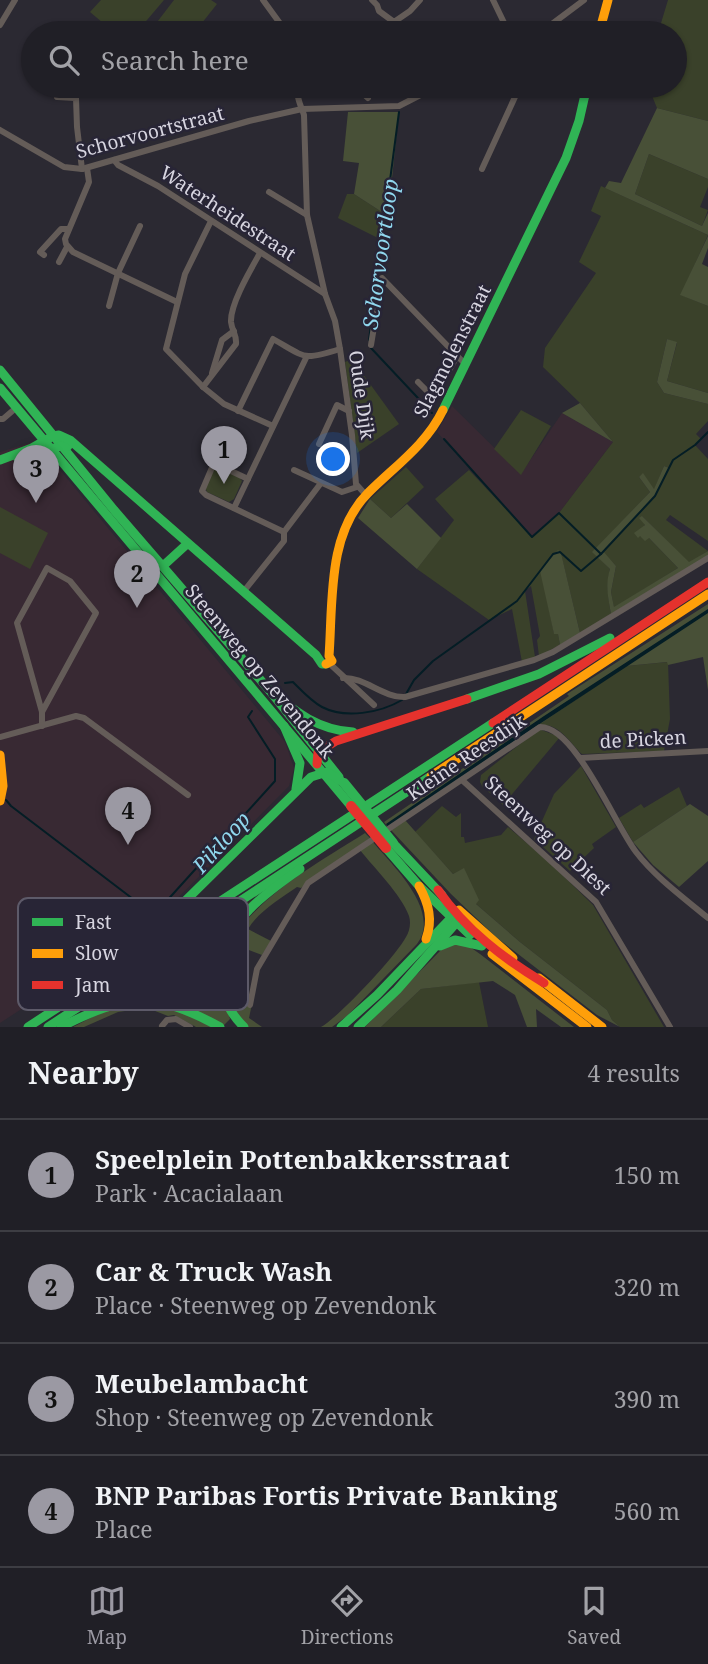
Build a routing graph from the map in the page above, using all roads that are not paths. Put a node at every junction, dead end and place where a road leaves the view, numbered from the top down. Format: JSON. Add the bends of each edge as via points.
{"nodes":[{"id":1,"x":15,"y":0,"type":"edge"},
{"id":2,"x":263,"y":0,"type":"edge"},
{"id":3,"x":372,"y":0,"type":"edge"},
{"id":4,"x":419,"y":0,"type":"edge"},
{"id":5,"x":493,"y":0,"type":"edge"},
{"id":6,"x":584,"y":0,"type":"edge"},
{"id":7,"x":608,"y":0,"type":"edge"},
{"id":8,"x":3,"y":11,"type":"edge"},
{"id":9,"x":278,"y":21,"type":"edge"},
{"id":10,"x":393,"y":21,"type":"edge"},
{"id":11,"x":395,"y":21,"type":"edge"},
{"id":12,"x":503,"y":21,"type":"edge"},
{"id":13,"x":556,"y":21,"type":"edge"},
{"id":14,"x":602,"y":21,"type":"edge"},
{"id":15,"x":0,"y":25,"type":"edge"},
{"id":16,"x":76,"y":98,"type":"edge"},
{"id":17,"x":299,"y":98,"type":"edge"},
{"id":18,"x":415,"y":98,"type":"edge"},
{"id":19,"x":515,"y":98,"type":"edge"},
{"id":20,"x":584,"y":98,"type":"edge"},
{"id":21,"x":302,"y":109,"type":"junction"},
{"id":22,"x":0,"y":130,"type":"edge"},
{"id":23,"x":114,"y":160,"type":"junction"},
{"id":24,"x":85,"y":169,"type":"junction"},
{"id":25,"x":482,"y":169,"type":"dead end"},
{"id":26,"x":269,"y":192,"type":"dead end"},
{"id":27,"x":307,"y":215,"type":"junction"},
{"id":28,"x":211,"y":221,"type":"junction"},
{"id":29,"x":140,"y":226,"type":"dead end"},
{"id":30,"x":68,"y":229,"type":"junction"},
{"id":31,"x":66,"y":245,"type":"junction"},
{"id":32,"x":260,"y":253,"type":"junction"},
{"id":33,"x":44,"y":255,"type":"dead end"},
{"id":34,"x":59,"y":262,"type":"dead end"},
{"id":35,"x":118,"y":273,"type":"junction"},
{"id":36,"x":393,"y":289,"type":"junction"},
{"id":37,"x":325,"y":293,"type":"junction"},
{"id":38,"x":382,"y":299,"type":"dead end"},
{"id":39,"x":177,"y":302,"type":"junction"},
{"id":40,"x":109,"y":306,"type":"dead end"},
{"id":41,"x":234,"y":331,"type":"junction"},
{"id":42,"x":372,"y":345,"type":"dead end"},
{"id":43,"x":340,"y":349,"type":"junction"},
{"id":44,"x":457,"y":356,"type":"junction"},
{"id":45,"x":306,"y":358,"type":"junction"},
{"id":46,"x":466,"y":365,"type":"junction"},
{"id":47,"x":0,"y":370,"type":"edge"},
{"id":48,"x":212,"y":373,"type":"junction"},
{"id":49,"x":418,"y":382,"type":"dead end"},
{"id":50,"x":203,"y":387,"type":"junction"},
{"id":51,"x":0,"y":388,"type":"edge"},
{"id":52,"x":17,"y":407,"type":"junction"},
{"id":53,"x":238,"y":411,"type":"junction"},
{"id":54,"x":349,"y":411,"type":"junction"},
{"id":55,"x":1,"y":419,"type":"edge"},
{"id":56,"x":273,"y":426,"type":"junction"},
{"id":57,"x":227,"y":435,"type":"dead end"},
{"id":58,"x":48,"y":438,"type":"junction"},
{"id":59,"x":319,"y":444,"type":"dead end"},
{"id":60,"x":56,"y":447,"type":"junction"},
{"id":61,"x":83,"y":452,"type":"junction"},
{"id":62,"x":0,"y":461,"type":"edge"},
{"id":63,"x":214,"y":463,"type":"junction"},
{"id":64,"x":294,"y":470,"type":"dead end"},
{"id":65,"x":248,"y":479,"type":"junction"},
{"id":66,"x":321,"y":483,"type":"junction"},
{"id":67,"x":357,"y":487,"type":"junction"},
{"id":68,"x":366,"y":495,"type":"junction"},
{"id":69,"x":234,"y":508,"type":"junction"},
{"id":70,"x":284,"y":532,"type":"junction"},
{"id":71,"x":187,"y":544,"type":"junction"},
{"id":72,"x":708,"y":558,"type":"edge"},
{"id":73,"x":164,"y":565,"type":"junction"},
{"id":74,"x":708,"y":582,"type":"edge"},
{"id":75,"x":243,"y":591,"type":"junction"},
{"id":76,"x":708,"y":594,"type":"edge"},
{"id":77,"x":629,"y":633,"type":"junction"},
{"id":78,"x":325,"y":659,"type":"junction"},
{"id":79,"x":343,"y":678,"type":"junction"},
{"id":80,"x":270,"y":691,"type":"junction"},
{"id":81,"x":374,"y":705,"type":"dead end"},
{"id":82,"x":42,"y":712,"type":"junction"},
{"id":83,"x":42,"y":726,"type":"junction"},
{"id":84,"x":284,"y":726,"type":"junction"},
{"id":85,"x":363,"y":732,"type":"junction"},
{"id":86,"x":0,"y":737,"type":"edge"},
{"id":87,"x":708,"y":751,"type":"edge"},
{"id":88,"x":318,"y":752,"type":"junction"},
{"id":89,"x":0,"y":755,"type":"edge"},
{"id":90,"x":580,"y":758,"type":"junction"},
{"id":91,"x":320,"y":768,"type":"junction"},
{"id":92,"x":462,"y":780,"type":"junction"},
{"id":93,"x":340,"y":784,"type":"junction"},
{"id":94,"x":295,"y":791,"type":"junction"},
{"id":95,"x":188,"y":795,"type":"dead end"},
{"id":96,"x":0,"y":801,"type":"edge"},
{"id":97,"x":342,"y":834,"type":"junction"},
{"id":98,"x":389,"y":845,"type":"junction"},
{"id":99,"x":419,"y":886,"type":"junction"},
{"id":100,"x":438,"y":890,"type":"junction"},
{"id":101,"x":188,"y":898,"type":"edge"},
{"id":102,"x":225,"y":898,"type":"edge"},
{"id":103,"x":245,"y":898,"type":"edge"},
{"id":104,"x":248,"y":911,"type":"edge"},
{"id":105,"x":708,"y":918,"type":"edge"},
{"id":106,"x":455,"y":919,"type":"junction"},
{"id":107,"x":482,"y":946,"type":"junction"},
{"id":108,"x":427,"y":949,"type":"junction"},
{"id":109,"x":544,"y":983,"type":"junction"},
{"id":110,"x":250,"y":1005,"type":"dead end"},
{"id":111,"x":54,"y":1010,"type":"edge"},
{"id":112,"x":74,"y":1010,"type":"edge"},
{"id":113,"x":98,"y":1010,"type":"edge"},
{"id":114,"x":188,"y":1010,"type":"edge"},
{"id":115,"x":231,"y":1010,"type":"edge"},
{"id":116,"x":162,"y":1026,"type":"edge"},
{"id":117,"x":28,"y":1027,"type":"edge"},
{"id":118,"x":48,"y":1027,"type":"edge"},
{"id":119,"x":61,"y":1027,"type":"edge"},
{"id":120,"x":190,"y":1027,"type":"edge"},
{"id":121,"x":220,"y":1027,"type":"edge"},
{"id":122,"x":243,"y":1027,"type":"edge"},
{"id":123,"x":341,"y":1027,"type":"edge"},
{"id":124,"x":358,"y":1027,"type":"edge"},
{"id":125,"x":587,"y":1027,"type":"edge"},
{"id":126,"x":602,"y":1027,"type":"edge"},
{"id":127,"x":670,"y":1027,"type":"edge"}],
"edges":[{"from":1,"to":8,"type":"street"},
{"from":2,"to":9,"type":"street"},
{"from":3,"to":10,"type":"street"},
{"from":4,"to":11,"type":"street"},
{"from":5,"to":12,"type":"street"},
{"from":6,"to":13,"type":"street"},
{"from":7,"to":14,"type":"main road"},
{"from":8,"to":15,"type":"street"},
{"from":16,"to":24,"type":"street"},
{"from":17,"to":21,"type":"street","name":"Oude Dijk"},
{"from":18,"to":21,"type":"street","name":"Schorvoortstraat","via":[[399,106]]},
{"from":19,"to":25,"type":"street"},
{"from":20,"to":46,"type":"main road","name":"Slagmolenstraat","via":[[566,158]]},
{"from":21,"to":23,"type":"street","name":"Schorvoortstraat"},
{"from":21,"to":27,"type":"street","name":"Oude Dijk"},
{"from":22,"to":24,"type":"street","name":"Schorvoortstraat","via":[[64,167]]},
{"from":23,"to":24,"type":"street","name":"Schorvoortstraat"},
{"from":23,"to":28,"type":"street","name":"Waterheidestraat"},
{"from":24,"to":30,"type":"street","via":[[89,182]]},
{"from":26,"to":27,"type":"street"},
{"from":27,"to":37,"type":"street","name":"Oude Dijk"},
{"from":28,"to":32,"type":"street","name":"Waterheidestraat"},
{"from":28,"to":39,"type":"street"},
{"from":29,"to":35,"type":"street"},
{"from":30,"to":31,"type":"street"},
{"from":30,"to":33,"type":"street","via":[[61,229],[40,252]]},
{"from":31,"to":34,"type":"street"},
{"from":31,"to":35,"type":"street"},
{"from":32,"to":37,"type":"street","name":"Waterheidestraat"},
{"from":32,"to":41,"type":"street","via":[[232,316]]},
{"from":35,"to":39,"type":"street"},
{"from":35,"to":40,"type":"street"},
{"from":36,"to":38,"type":"street"},
{"from":36,"to":42,"type":"street","via":[[382,278]]},
{"from":36,"to":44,"type":"street"},
{"from":37,"to":43,"type":"street","name":"Oude Dijk"},
{"from":39,"to":50,"type":"street","via":[[166,349]]},
{"from":41,"to":48,"type":"street","via":[[222,340]]},
{"from":41,"to":48,"type":"street","via":[[236,344]]},
{"from":43,"to":45,"type":"street"},
{"from":43,"to":54,"type":"street","name":"Oude Dijk"},
{"from":44,"to":46,"type":"street"},
{"from":44,"to":49,"type":"street","via":[[435,396]]},
{"from":45,"to":53,"type":"street","via":[[273,339]]},
{"from":45,"to":56,"type":"street"},
{"from":46,"to":68,"type":"main road","name":"Slagmolenstraat","via":[[430,433]]},
{"from":47,"to":58,"type":"main road","name":"Steenweg op Zevendonk"},
{"from":48,"to":50,"type":"street"},
{"from":50,"to":53,"type":"street"},
{"from":51,"to":52,"type":"main road","name":"Steenweg op Zevendonk"},
{"from":52,"to":55,"type":"street"},
{"from":52,"to":58,"type":"main road","name":"Steenweg op Zevendonk"},
{"from":53,"to":56,"type":"street"},
{"from":54,"to":59,"type":"street","via":[[337,405]]},
{"from":54,"to":67,"type":"street","name":"Oude Dijk"},
{"from":56,"to":65,"type":"street"},
{"from":57,"to":63,"type":"street"},
{"from":58,"to":60,"type":"main road","name":"Steenweg op Zevendonk"},
{"from":58,"to":61,"type":"main road","name":"Steenweg op Zevendonk","via":[[59,435]]},
{"from":58,"to":62,"type":"main road"},
{"from":60,"to":61,"type":"main road","name":"Steenweg op Zevendonk"},
{"from":60,"to":62,"type":"main road"},
{"from":60,"to":73,"type":"main road","name":"Steenweg op Zevendonk"},
{"from":60,"to":84,"type":"main road","name":"Steenweg op Zevendonk"},
{"from":61,"to":71,"type":"main road","name":"Steenweg op Zevendonk"},
{"from":63,"to":65,"type":"street"},
{"from":63,"to":69,"type":"street","via":[[202,491]]},
{"from":64,"to":66,"type":"street"},
{"from":65,"to":69,"type":"street"},
{"from":66,"to":67,"type":"street","via":[[342,492]]},
{"from":66,"to":70,"type":"street"},
{"from":67,"to":68,"type":"street"},
{"from":68,"to":78,"type":"main road","name":"Slagmolenstraat","via":[[349,522],[338,554]]},
{"from":69,"to":70,"type":"street"},
{"from":70,"to":75,"type":"street","via":[[284,541]]},
{"from":71,"to":73,"type":"main road"},
{"from":71,"to":75,"type":"main road","name":"Steenweg op Zevendonk"},
{"from":72,"to":79,"type":"street","via":[[553,652],[512,668],[400,698]]},
{"from":73,"to":80,"type":"main road","name":"Steenweg op Zevendonk"},
{"from":74,"to":77,"type":"main road"},
{"from":75,"to":78,"type":"main road","name":"Steenweg op Zevendonk"},
{"from":76,"to":97,"type":"main road"},
{"from":77,"to":85,"type":"main road","via":[[613,636],[505,687]]},
{"from":77,"to":102,"type":"main road"},
{"from":78,"to":79,"type":"street","name":"Steenweg op Zevendonk"},
{"from":79,"to":81,"type":"street","name":"Steenweg op Zevendonk"},
{"from":80,"to":85,"type":"main road","via":[[314,725]]},
{"from":80,"to":88,"type":"main road","name":"Steenweg op Zevendonk"},
{"from":82,"to":82,"type":"street","via":[[17,623],[47,568],[69,581],[96,613]]},
{"from":82,"to":83,"type":"street"},
{"from":83,"to":86,"type":"street"},
{"from":83,"to":95,"type":"street","via":[[76,716],[90,720]]},
{"from":84,"to":91,"type":"main road","name":"Steenweg op Zevendonk"},
{"from":84,"to":94,"type":"main road","via":[[301,764]]},
{"from":85,"to":88,"type":"main road"},
{"from":87,"to":90,"type":"street","name":"de Picken"},
{"from":88,"to":91,"type":"main road"},
{"from":88,"to":93,"type":"main road","name":"Steenweg op Zevendonk"},
{"from":89,"to":96,"type":"main road","via":[[4,779]]},
{"from":90,"to":92,"type":"street","name":"Kleine Reesdijk","via":[[564,737],[540,727]]},
{"from":90,"to":105,"type":"street","name":"Kleine Reesdijk","via":[[635,850]]},
{"from":91,"to":93,"type":"main road"},
{"from":91,"to":94,"type":"main road"},
{"from":92,"to":110,"type":"street","name":"Kleine Reesdijk","via":[[308,883],[257,970]]},
{"from":92,"to":127,"type":"street","name":"Steenweg op Diest","via":[[596,902]]},
{"from":93,"to":98,"type":"main road","name":"Steenweg op Zevendonk","bridge":true},
{"from":94,"to":101,"type":"main road"},
{"from":97,"to":103,"type":"main road"},
{"from":97,"to":104,"type":"main road"},
{"from":98,"to":99,"type":"main road"},
{"from":98,"to":100,"type":"main road"},
{"from":99,"to":106,"type":"main road"},
{"from":99,"to":108,"type":"main road","via":[[430,917]]},
{"from":100,"to":106,"type":"main road"},
{"from":100,"to":109,"type":"main road"},
{"from":106,"to":107,"type":"main road"},
{"from":106,"to":108,"type":"main road"},
{"from":106,"to":109,"type":"main road"},
{"from":107,"to":108,"type":"main road","via":[[453,939]]},
{"from":107,"to":125,"type":"main road"},
{"from":108,"to":123,"type":"main road"},
{"from":108,"to":124,"type":"main road"},
{"from":109,"to":126,"type":"main road"},
{"from":111,"to":117,"type":"main road"},
{"from":112,"to":118,"type":"main road"},
{"from":113,"to":119,"type":"main road"},
{"from":114,"to":121,"type":"main road"},
{"from":115,"to":122,"type":"main road"},
{"from":116,"to":120,"type":"street","via":[[173,1018]]}]}
